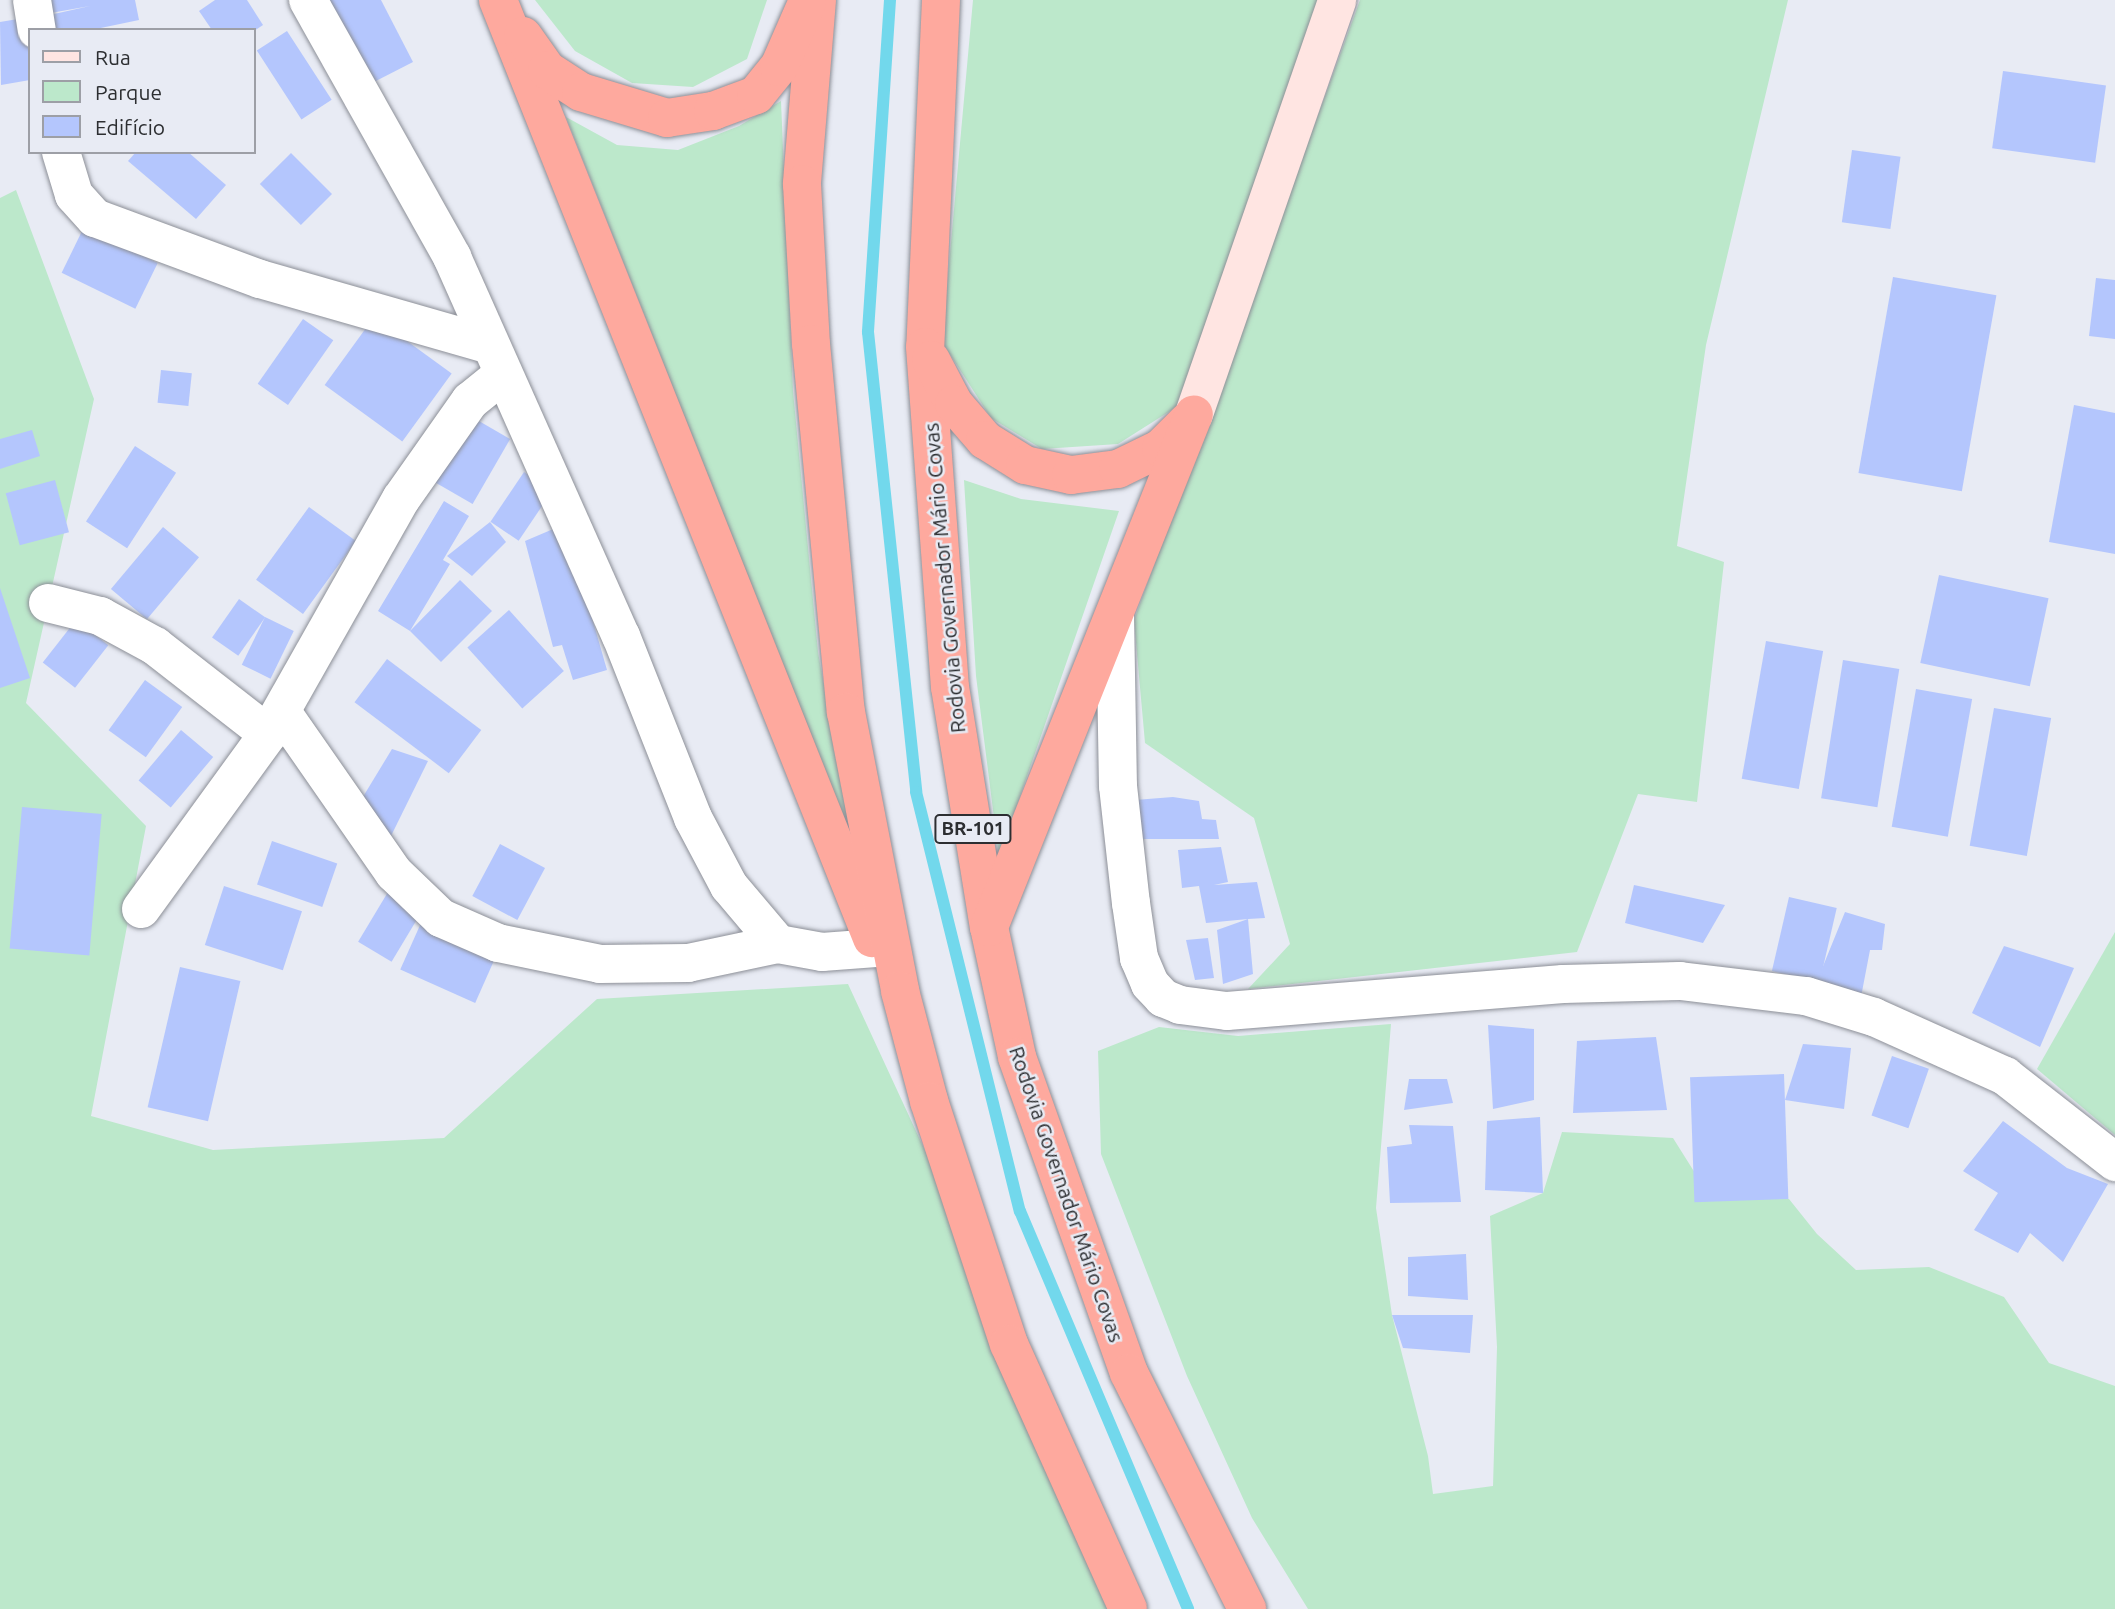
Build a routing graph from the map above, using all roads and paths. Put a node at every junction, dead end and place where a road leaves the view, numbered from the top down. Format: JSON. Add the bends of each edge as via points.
{"nodes":[{"id":1,"x":32,"y":0,"type":"edge"},
{"id":2,"x":308,"y":0,"type":"edge"},
{"id":3,"x":498,"y":0,"type":"edge"},
{"id":4,"x":808,"y":0,"type":"edge"},
{"id":5,"x":817,"y":0,"type":"edge"},
{"id":6,"x":941,"y":0,"type":"edge"},
{"id":7,"x":1337,"y":0,"type":"edge"},
{"id":8,"x":37,"y":28,"type":"edge"},
{"id":9,"x":62,"y":154,"type":"edge"},
{"id":10,"x":925,"y":347,"type":"junction"},
{"id":11,"x":495,"y":360,"type":"junction"},
{"id":12,"x":1194,"y":414,"type":"junction"},
{"id":13,"x":48,"y":603,"type":"dead end"},
{"id":14,"x":1115,"y":616,"type":"junction"},
{"id":15,"x":275,"y":723,"type":"junction"},
{"id":16,"x":141,"y":909,"type":"dead end"},
{"id":17,"x":989,"y":927,"type":"junction"},
{"id":18,"x":778,"y":944,"type":"junction"},
{"id":19,"x":876,"y":948,"type":"junction"},
{"id":20,"x":900,"y":991,"type":"junction"},
{"id":21,"x":2115,"y":1162,"type":"edge"},
{"id":22,"x":1128,"y":1609,"type":"edge"},
{"id":23,"x":1247,"y":1609,"type":"edge"}],
"edges":[{"from":1,"to":8,"type":"street"},
{"from":2,"to":11,"type":"street","via":[[452,257]]},
{"from":3,"to":4,"type":"highway","via":[[547,70],[582,92],[667,118],[713,111],[756,95],[779,67]]},
{"from":3,"to":19,"type":"highway"},
{"from":5,"to":20,"type":"highway","via":[[802,184],[811,344],[846,712]]},
{"from":6,"to":10,"type":"highway","name":"Rodovia Governador Mário Covas","number":"BR-101"},
{"from":7,"to":12,"type":"main road"},
{"from":9,"to":11,"type":"street","via":[[74,195],[95,218]]},
{"from":10,"to":12,"type":"highway","via":[[954,404],[985,440],[1025,465],[1071,475],[1118,468],[1161,448]]},
{"from":10,"to":17,"type":"highway","name":"Rodovia Governador Mário Covas","number":"BR-101","via":[[950,687]]},
{"from":11,"to":15,"type":"street","via":[[401,499]]},
{"from":11,"to":18,"type":"street","via":[[557,488],[693,818],[729,886]]},
{"from":12,"to":14,"type":"highway"},
{"from":13,"to":15,"type":"street","via":[[100,616]]},
{"from":14,"to":17,"type":"highway"},
{"from":14,"to":21,"type":"street","via":[[1118,786],[1131,904],[1139,957],[1150,984],[1163,998],[1227,1011],[1563,984],[1680,981],[1806,996],[1874,1017],[2005,1076]]},
{"from":15,"to":16,"type":"street"},
{"from":15,"to":18,"type":"street","via":[[394,873],[441,918],[498,943],[600,964],[688,963]]},
{"from":17,"to":23,"type":"highway","name":"Rodovia Governador Mário Covas","number":"BR-101","via":[[1017,1057],[1129,1373]]},
{"from":18,"to":19,"type":"street","via":[[822,952]]},
{"from":19,"to":20,"type":"highway"},
{"from":20,"to":22,"type":"highway","via":[[929,1101],[1009,1344]]}]}
